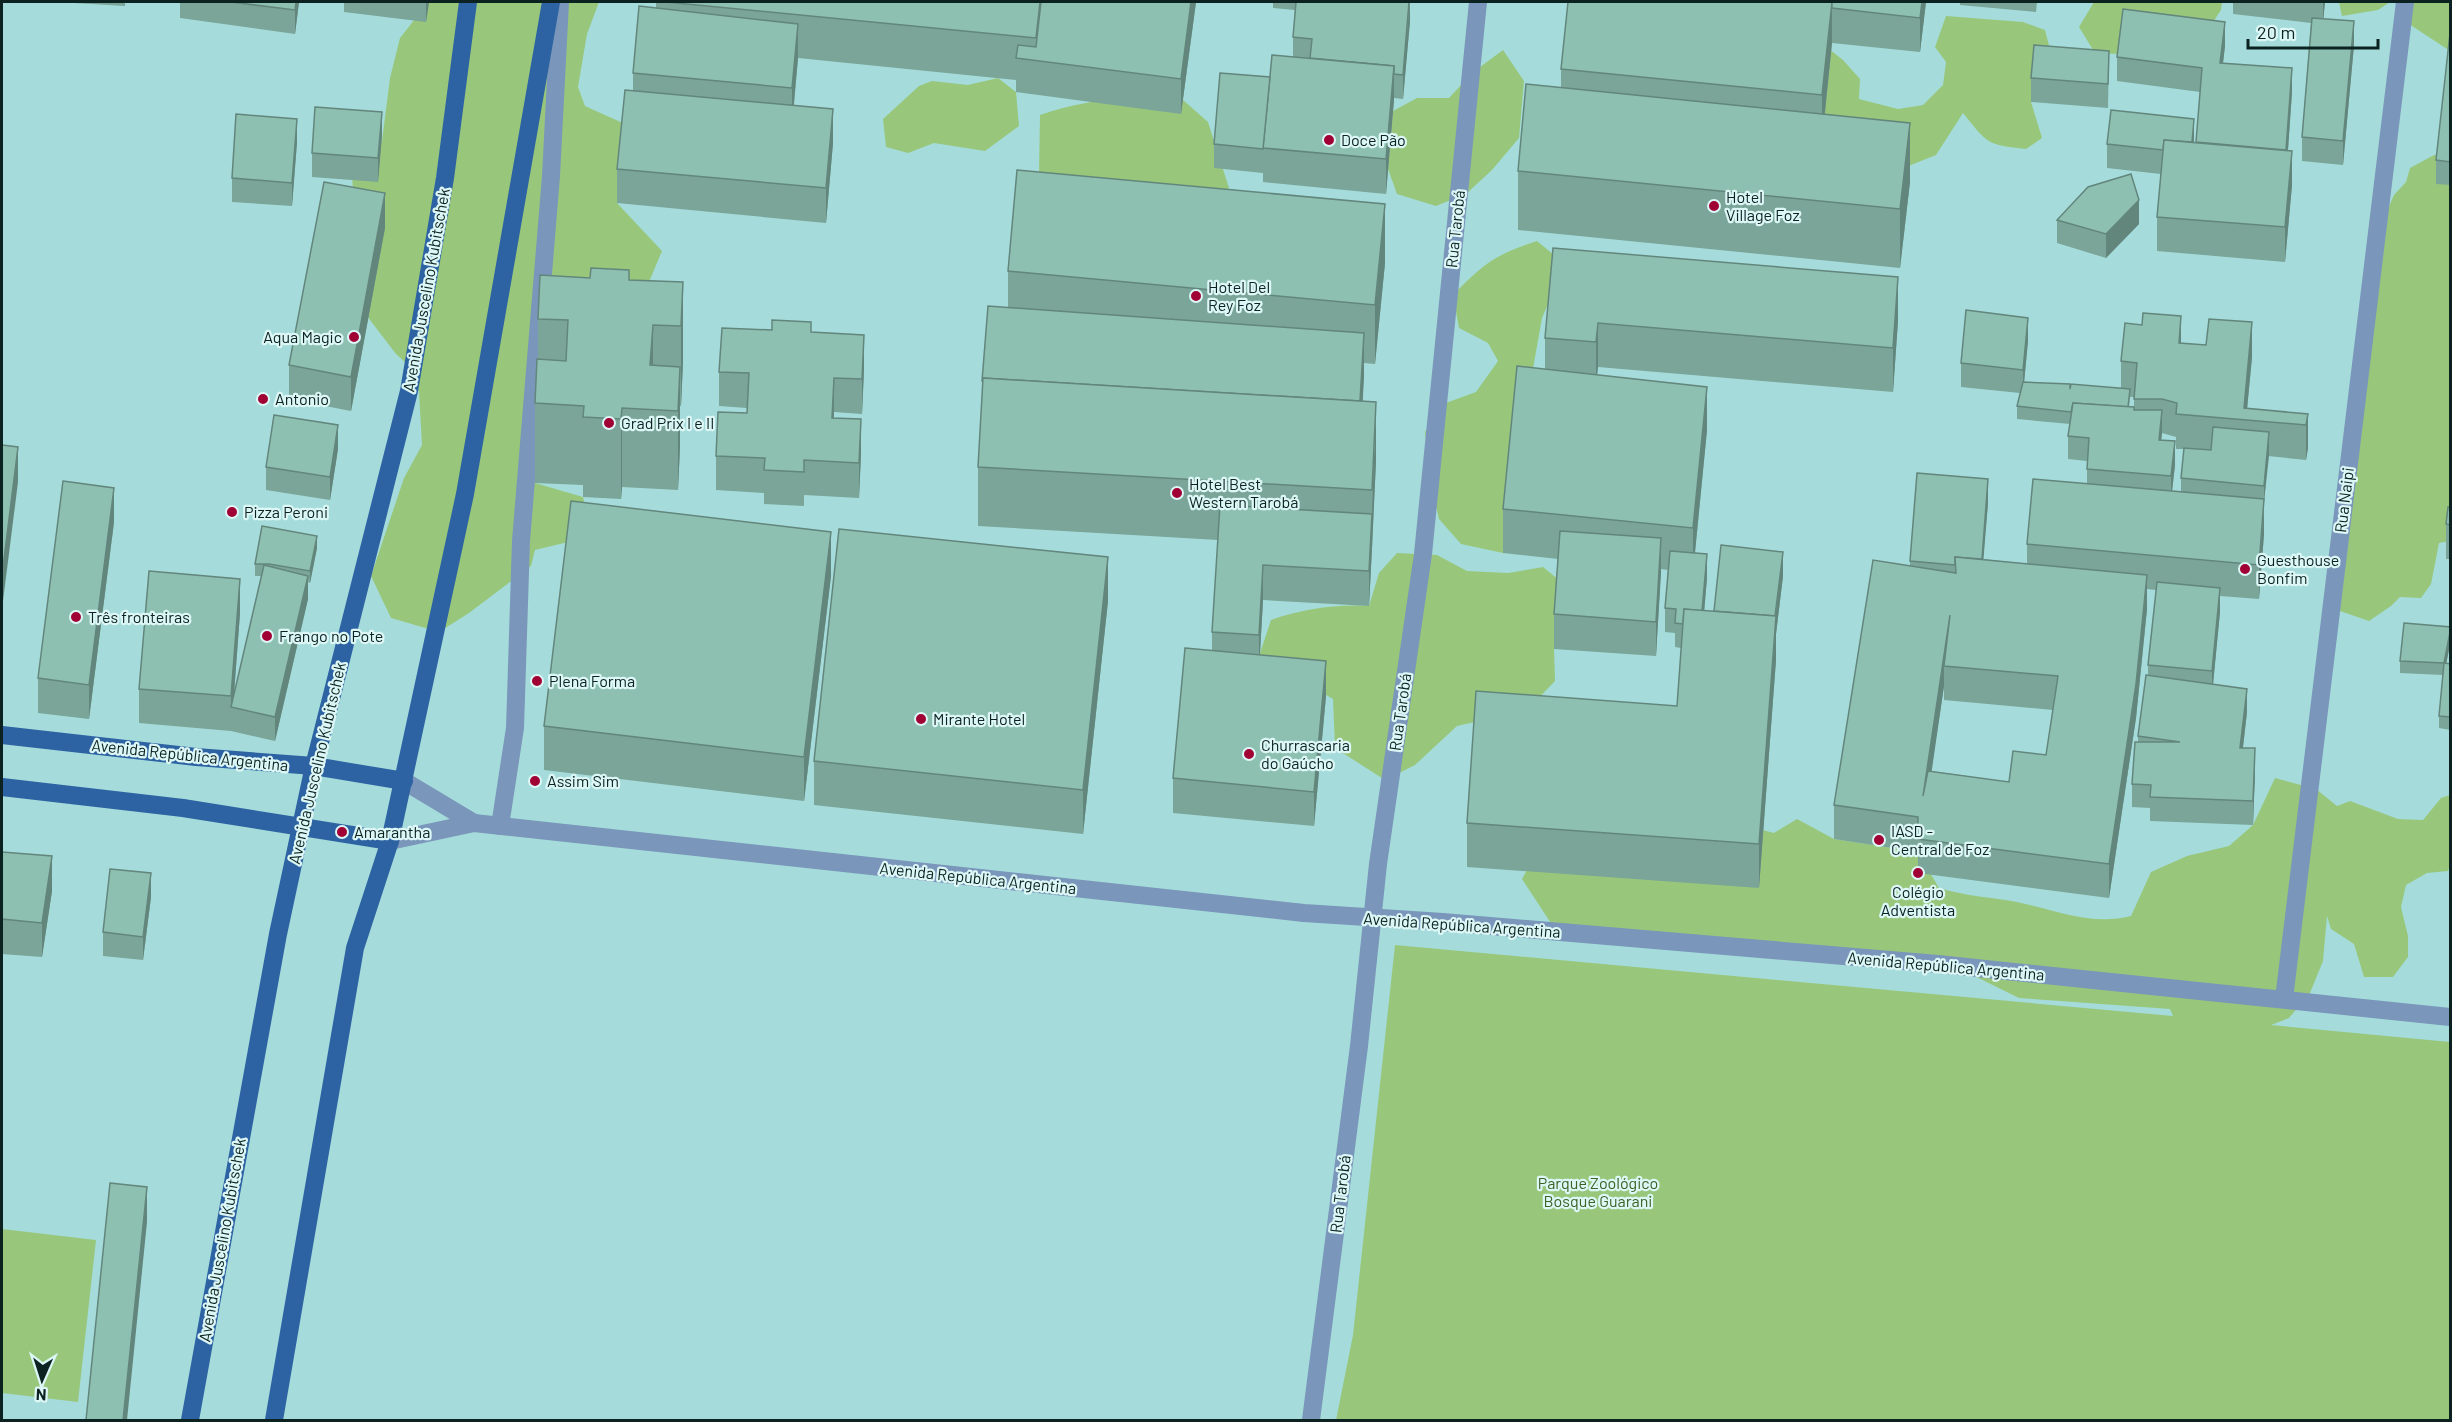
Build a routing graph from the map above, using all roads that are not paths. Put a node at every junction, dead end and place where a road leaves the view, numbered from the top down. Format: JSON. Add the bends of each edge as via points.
{"nodes":[{"id":1,"x":468,"y":2,"type":"edge"},
{"id":2,"x":551,"y":2,"type":"edge"},
{"id":3,"x":560,"y":2,"type":"edge"},
{"id":4,"x":1478,"y":2,"type":"edge"},
{"id":5,"x":2405,"y":2,"type":"edge"},
{"id":6,"x":2,"y":735,"type":"edge"},
{"id":7,"x":314,"y":766,"type":"junction"},
{"id":8,"x":404,"y":781,"type":"junction"},
{"id":9,"x":2,"y":787,"type":"edge"},
{"id":10,"x":474,"y":823,"type":"junction"},
{"id":11,"x":302,"y":825,"type":"junction"},
{"id":12,"x":500,"y":826,"type":"junction"},
{"id":13,"x":390,"y":842,"type":"junction"},
{"id":14,"x":1371,"y":918,"type":"junction"},
{"id":15,"x":2284,"y":999,"type":"junction"},
{"id":16,"x":2451,"y":1017,"type":"edge"},
{"id":17,"x":190,"y":1420,"type":"edge"},
{"id":18,"x":274,"y":1420,"type":"edge"},
{"id":19,"x":1311,"y":1420,"type":"edge"}],
"edges":[{"from":1,"to":7,"type":"main road","name":"Avenida Juscelino Kubitschek","via":[[445,178],[409,391]]},
{"from":2,"to":8,"type":"main road","via":[[465,494]]},
{"from":3,"to":12,"type":"street","via":[[551,176],[521,541],[515,728]]},
{"from":4,"to":14,"type":"street","name":"Rua Tarobá","via":[[1423,554]]},
{"from":5,"to":15,"type":"street","name":"Rua Naipi"},
{"from":6,"to":7,"type":"main road","name":"Avenida República Argentina"},
{"from":7,"to":8,"type":"main road","name":"Avenida República Argentina"},
{"from":7,"to":11,"type":"main road","name":"Avenida Juscelino Kubitschek"},
{"from":8,"to":10,"type":"street","name":"Avenida República Argentina"},
{"from":8,"to":13,"type":"main road"},
{"from":9,"to":11,"type":"main road","name":"Avenida República Argentina"},
{"from":10,"to":12,"type":"street","name":"Avenida República Argentina"},
{"from":10,"to":13,"type":"street","name":"Avenida República Argentina"},
{"from":11,"to":13,"type":"main road","name":"Avenida República Argentina"},
{"from":11,"to":17,"type":"main road","name":"Avenida Juscelino Kubitschek","via":[[276,946]]},
{"from":12,"to":14,"type":"street","name":"Avenida República Argentina"},
{"from":13,"to":18,"type":"main road","via":[[355,948]]},
{"from":14,"to":15,"type":"street","name":"Avenida República Argentina","via":[[1938,964]]},
{"from":14,"to":19,"type":"street","name":"Rua Tarobá","via":[[1359,1046]]},
{"from":15,"to":16,"type":"street","name":"Avenida República Argentina"}]}
